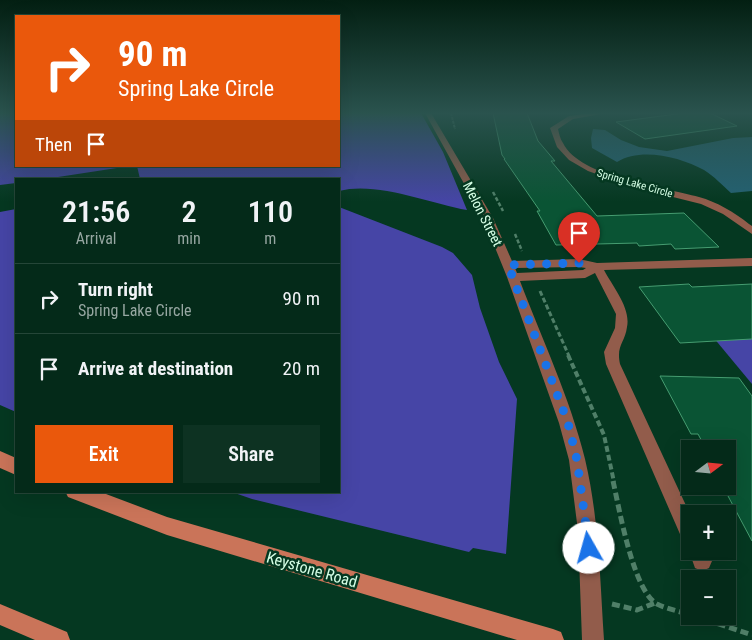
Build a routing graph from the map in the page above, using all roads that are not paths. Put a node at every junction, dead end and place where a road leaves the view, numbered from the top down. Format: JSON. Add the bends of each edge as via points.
{"nodes":[{"id":1,"x":445,"y":143,"type":"edge"},
{"id":2,"x":560,"y":143,"type":"edge"},
{"id":3,"x":752,"y":231,"type":"edge"},
{"id":4,"x":752,"y":262,"type":"edge"},
{"id":5,"x":597,"y":267,"type":"junction"},
{"id":6,"x":511,"y":271,"type":"junction"},
{"id":7,"x":0,"y":459,"type":"edge"},
{"id":8,"x":15,"y":466,"type":"edge"},
{"id":9,"x":79,"y":493,"type":"edge"},
{"id":10,"x":681,"y":514,"type":"edge"},
{"id":11,"x":0,"y":614,"type":"edge"},
{"id":12,"x":59,"y":640,"type":"edge"},
{"id":13,"x":553,"y":640,"type":"edge"},
{"id":14,"x":593,"y":640,"type":"edge"}],
"edges":[{"from":1,"to":6,"type":"street","name":"Melon Street","via":[[486,213]]},
{"from":2,"to":3,"type":"street","name":"Spring Lake Circle","via":[[575,161],[588,169],[702,201],[733,216]]},
{"from":4,"to":5,"type":"street"},
{"from":5,"to":6,"type":"street","via":[[585,274]]},
{"from":5,"to":10,"type":"street","via":[[622,314],[621,328],[611,352],[613,364]]},
{"from":6,"to":14,"type":"street","name":"Melon Street","via":[[571,435],[577,460],[587,531]]},
{"from":7,"to":8,"type":"main road"},
{"from":9,"to":13,"type":"main road","name":"Keystone Road","via":[[167,526]]},
{"from":11,"to":12,"type":"main road"}]}
